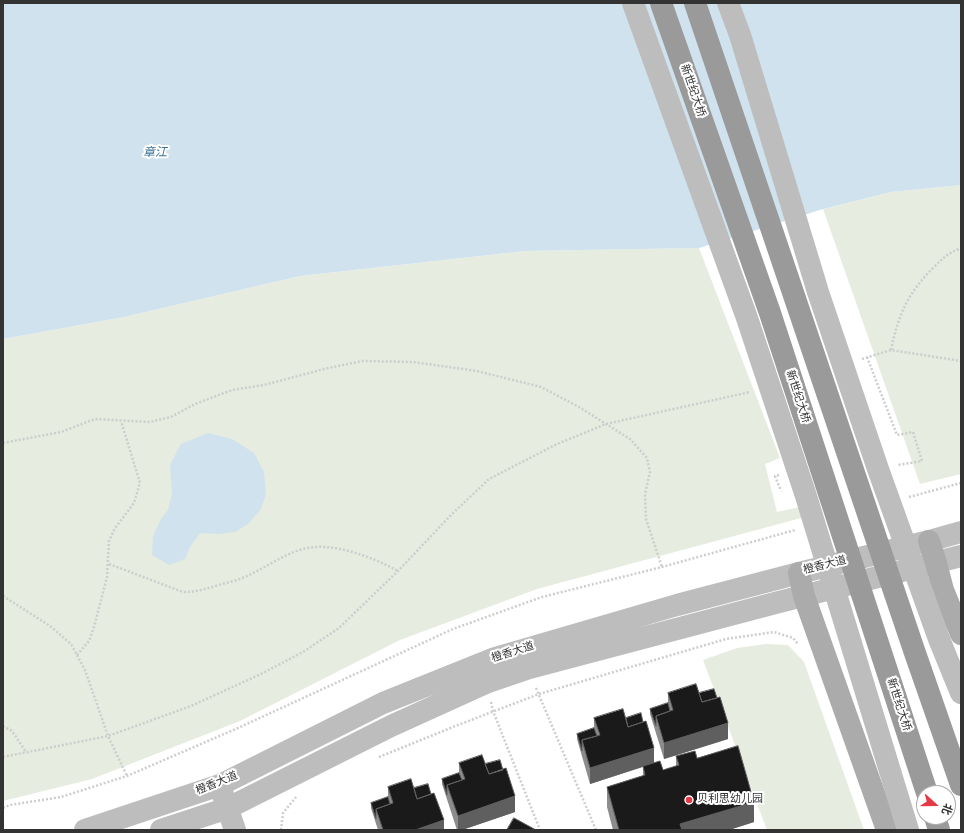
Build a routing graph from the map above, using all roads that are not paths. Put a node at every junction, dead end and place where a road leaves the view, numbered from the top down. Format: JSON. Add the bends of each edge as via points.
{"nodes":[{"id":1,"x":632,"y":3,"type":"edge"},
{"id":2,"x":661,"y":3,"type":"edge"},
{"id":3,"x":695,"y":3,"type":"edge"},
{"id":4,"x":728,"y":3,"type":"edge"},
{"id":5,"x":961,"y":532,"type":"edge"},
{"id":6,"x":929,"y":541,"type":"junction"},
{"id":7,"x":961,"y":556,"type":"edge"},
{"id":8,"x":936,"y":563,"type":"junction"},
{"id":9,"x":799,"y":573,"type":"junction"},
{"id":10,"x":804,"y":596,"type":"junction"},
{"id":11,"x":961,"y":634,"type":"edge"},
{"id":12,"x":961,"y":693,"type":"edge"},
{"id":13,"x":220,"y":785,"type":"junction"},
{"id":14,"x":924,"y":785,"type":"edge"},
{"id":15,"x":961,"y":785,"type":"edge"},
{"id":16,"x":228,"y":808,"type":"junction"},
{"id":17,"x":85,"y":830,"type":"edge"},
{"id":18,"x":161,"y":830,"type":"edge"},
{"id":19,"x":235,"y":830,"type":"edge"},
{"id":20,"x":887,"y":830,"type":"edge"},
{"id":21,"x":908,"y":830,"type":"edge"}],
"edges":[{"from":1,"to":21,"type":"main road","bridge":true,"via":[[752,333],[806,496]]},
{"from":2,"to":14,"type":"highway","name":"新世纪大桥","bridge":true,"via":[[770,313]]},
{"from":3,"to":15,"type":"highway","bridge":true},
{"from":4,"to":12,"type":"main road","bridge":true,"via":[[818,292],[878,469]]},
{"from":5,"to":6,"type":"main road","name":"橙香大道"},
{"from":6,"to":8,"type":"main road"},
{"from":6,"to":9,"type":"main road","name":"橙香大道"},
{"from":7,"to":8,"type":"main road","name":"橙香大道"},
{"from":8,"to":10,"type":"main road","name":"橙香大道"},
{"from":8,"to":11,"type":"main road","via":[[943,590]]},
{"from":9,"to":10,"type":"main road"},
{"from":9,"to":13,"type":"main road","name":"橙香大道","via":[[496,658],[383,703]]},
{"from":10,"to":16,"type":"main road","name":"橙香大道","via":[[529,668],[488,682],[391,726]]},
{"from":10,"to":20,"type":"main road"},
{"from":13,"to":16,"type":"main road"},
{"from":13,"to":17,"type":"main road","name":"橙香大道"},
{"from":16,"to":18,"type":"main road","name":"橙香大道"},
{"from":16,"to":19,"type":"main road"}]}
